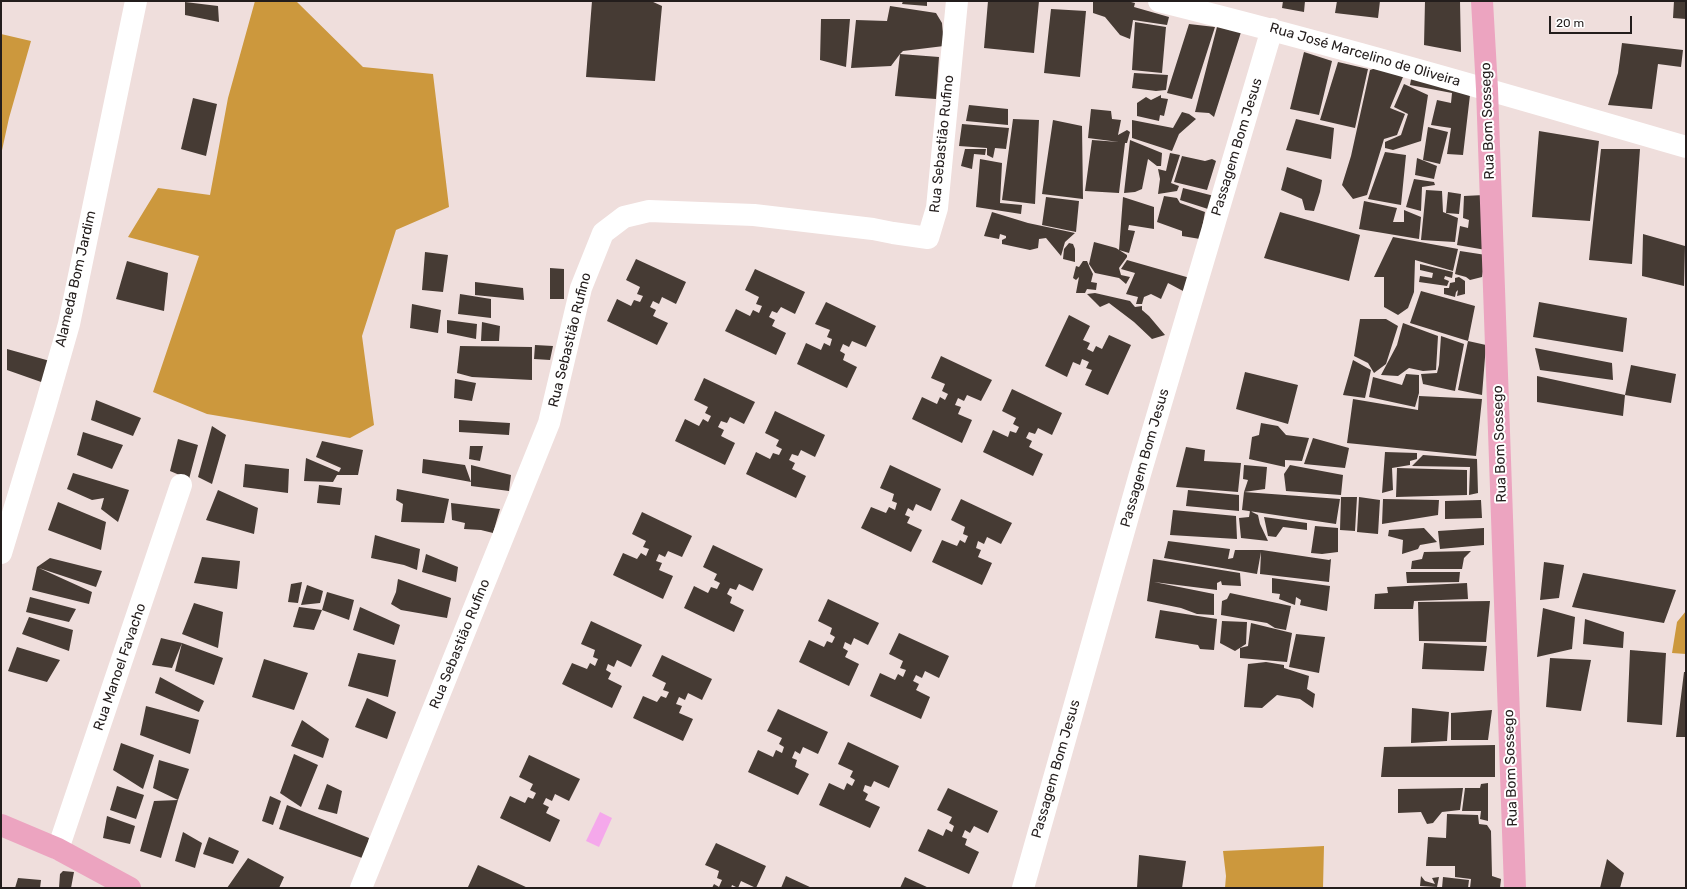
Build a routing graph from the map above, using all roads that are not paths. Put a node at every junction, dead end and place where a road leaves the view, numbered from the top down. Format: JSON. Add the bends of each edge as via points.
{"nodes":[{"id":1,"x":136,"y":1,"type":"edge"},
{"id":2,"x":956,"y":1,"type":"edge"},
{"id":3,"x":1159,"y":1,"type":"edge"},
{"id":4,"x":1482,"y":1,"type":"edge"},
{"id":5,"x":1272,"y":29,"type":"junction"},
{"id":6,"x":1487,"y":89,"type":"junction"},
{"id":7,"x":1686,"y":147,"type":"edge"},
{"id":8,"x":181,"y":484,"type":"dead end"},
{"id":9,"x":1,"y":553,"type":"edge"},
{"id":10,"x":1,"y":825,"type":"edge"},
{"id":11,"x":58,"y":849,"type":"junction"},
{"id":12,"x":130,"y":888,"type":"edge"},
{"id":13,"x":361,"y":888,"type":"edge"},
{"id":14,"x":1023,"y":888,"type":"edge"},
{"id":15,"x":1515,"y":888,"type":"edge"}],
"edges":[{"from":1,"to":9,"type":"street","name":"Alameda Bom Jardim","via":[[68,324]]},
{"from":2,"to":13,"type":"street","name":"Rua Sebastião Rufino","via":[[937,208],[928,238],[754,215],[649,211],[624,218],[602,233],[581,288],[549,423]]},
{"from":3,"to":5,"type":"street","name":"Rua José Marcelino de Oliveira"},
{"from":4,"to":6,"type":"main road","name":"Rua Bom Sossego"},
{"from":5,"to":6,"type":"street","name":"Rua José Marcelino de Oliveira"},
{"from":5,"to":14,"type":"street","name":"Passagem Bom Jesus","via":[[1140,474]]},
{"from":6,"to":7,"type":"street","name":"Rua José Marcelino de Oliveira"},
{"from":6,"to":15,"type":"main road","name":"Rua Bom Sossego"},
{"from":8,"to":11,"type":"street","name":"Rua Manoel Favacho"},
{"from":10,"to":11,"type":"main road"},
{"from":11,"to":12,"type":"main road"}]}
